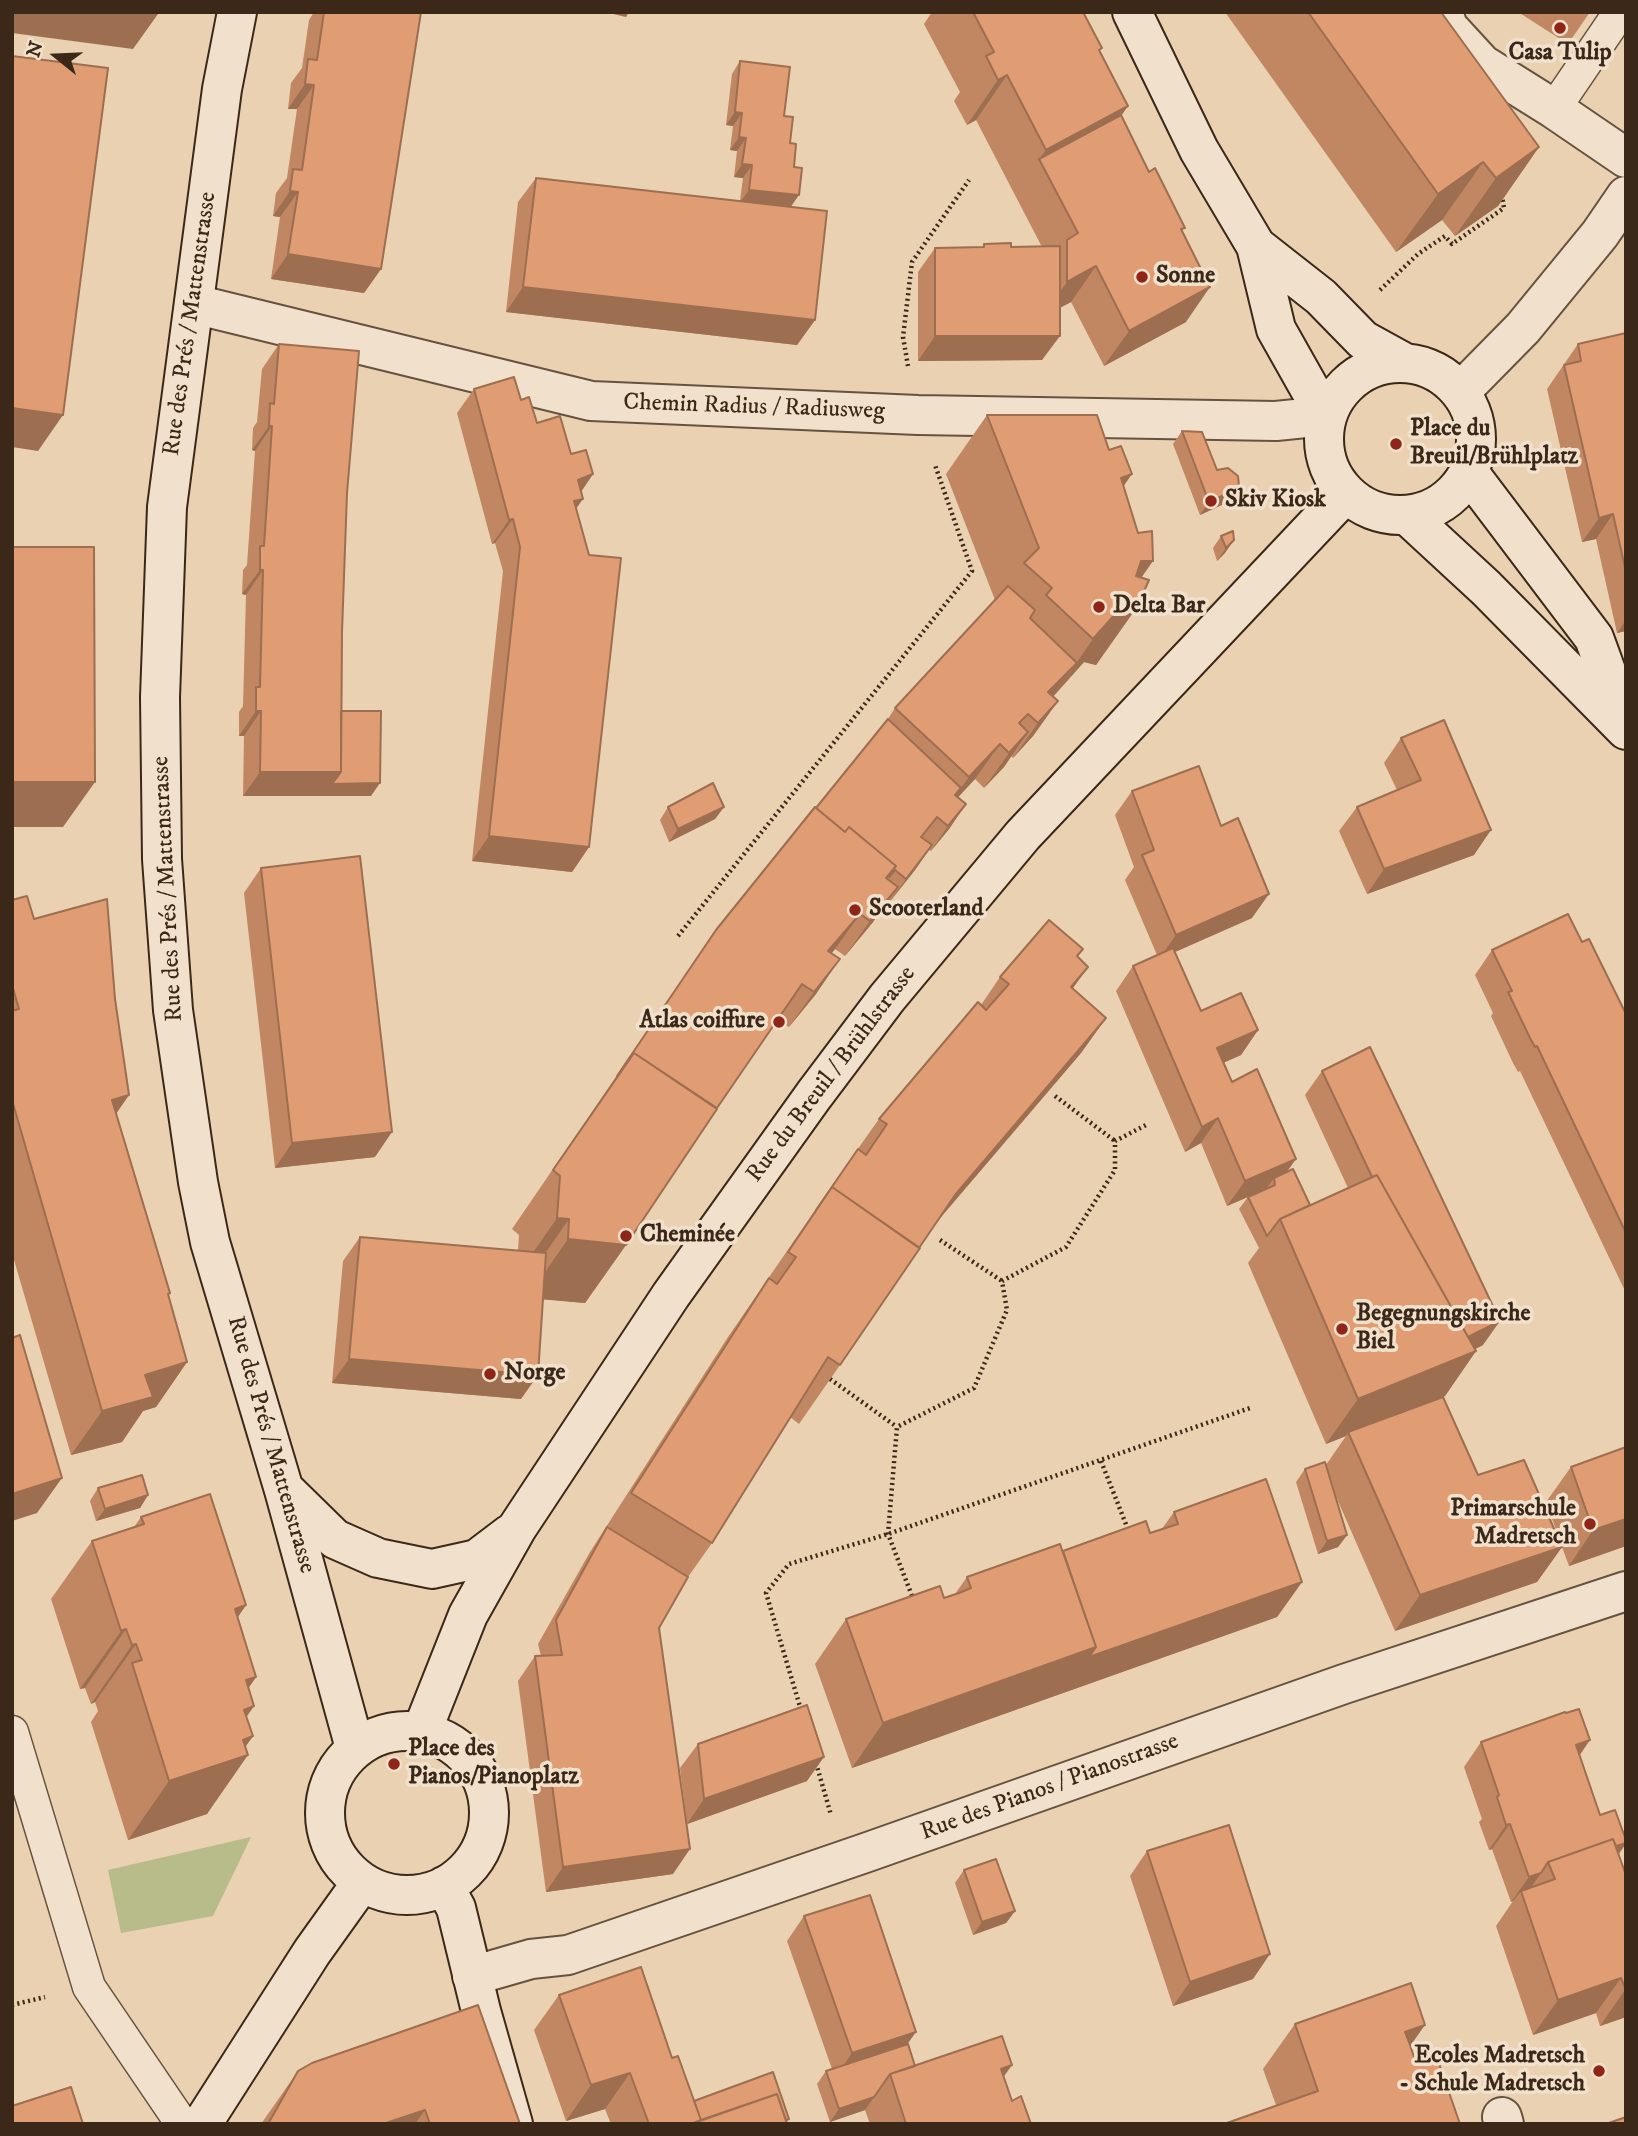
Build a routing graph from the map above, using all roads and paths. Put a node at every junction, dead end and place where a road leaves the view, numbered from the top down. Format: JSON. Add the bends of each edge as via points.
{"nodes":[{"id":1,"x":237,"y":12,"type":"edge"},
{"id":2,"x":1132,"y":12,"type":"edge"},
{"id":3,"x":1444,"y":12,"type":"edge"},
{"id":4,"x":1620,"y":12,"type":"edge"},
{"id":5,"x":1554,"y":109,"type":"junction"},
{"id":6,"x":1626,"y":159,"type":"edge"},
{"id":7,"x":969,"y":180,"type":"dead end"},
{"id":8,"x":1508,"y":184,"type":"edge"},
{"id":9,"x":1626,"y":196,"type":"edge"},
{"id":10,"x":1256,"y":246,"type":"junction"},
{"id":11,"x":1376,"y":295,"type":"dead end"},
{"id":12,"x":194,"y":304,"type":"junction"},
{"id":13,"x":1403,"y":362,"type":"junction"},
{"id":14,"x":1461,"y":391,"type":"junction"},
{"id":15,"x":918,"y":415,"type":"junction"},
{"id":16,"x":1325,"y":416,"type":"junction"},
{"id":17,"x":1470,"y":474,"type":"junction"},
{"id":18,"x":1346,"y":493,"type":"junction"},
{"id":19,"x":1407,"y":515,"type":"junction"},
{"id":20,"x":1626,"y":728,"type":"edge"},
{"id":21,"x":678,"y":936,"type":"dead end"},
{"id":22,"x":1055,"y":1096,"type":"edge"},
{"id":23,"x":1146,"y":1125,"type":"dead end"},
{"id":24,"x":1115,"y":1141,"type":"junction"},
{"id":25,"x":940,"y":1240,"type":"edge"},
{"id":26,"x":1002,"y":1281,"type":"junction"},
{"id":27,"x":830,"y":1379,"type":"edge"},
{"id":28,"x":1250,"y":1408,"type":"dead end"},
{"id":29,"x":897,"y":1427,"type":"junction"},
{"id":30,"x":1101,"y":1461,"type":"junction"},
{"id":31,"x":284,"y":1490,"type":"junction"},
{"id":32,"x":517,"y":1528,"type":"junction"},
{"id":33,"x":888,"y":1534,"type":"junction"},
{"id":34,"x":1131,"y":1538,"type":"edge"},
{"id":35,"x":1626,"y":1591,"type":"edge"},
{"id":36,"x":918,"y":1612,"type":"edge"},
{"id":37,"x":802,"y":1714,"type":"edge"},
{"id":38,"x":422,"y":1731,"type":"junction"},
{"id":39,"x":12,"y":1732,"type":"edge"},
{"id":40,"x":355,"y":1748,"type":"junction"},
{"id":41,"x":813,"y":1752,"type":"edge"},
{"id":42,"x":832,"y":1815,"type":"dead end"},
{"id":43,"x":362,"y":1882,"type":"junction"},
{"id":44,"x":444,"y":1886,"type":"junction"},
{"id":45,"x":472,"y":1976,"type":"junction"},
{"id":46,"x":182,"y":2124,"type":"edge"},
{"id":47,"x":202,"y":2124,"type":"edge"},
{"id":48,"x":513,"y":2124,"type":"edge"}],
"edges":[{"from":1,"to":12,"type":"street","name":"Rue des Prés / Mattenstrasse","via":[[222,89]]},
{"from":2,"to":10,"type":"street","via":[[1199,150]]},
{"from":3,"to":5,"type":"street","via":[[1448,27],[1482,64]]},
{"from":4,"to":5,"type":"lane"},
{"from":5,"to":6,"type":"street"},
{"from":7,"to":15,"type":"path","via":[[912,261],[903,337]]},
{"from":8,"to":11,"type":"path","via":[[1502,195],[1504,208],[1452,244],[1445,236],[1418,254]]},
{"from":9,"to":14,"type":"street","via":[[1522,328]]},
{"from":10,"to":13,"type":"street","via":[[1321,297],[1363,340]]},
{"from":10,"to":16,"type":"street","via":[[1276,329]]},
{"from":12,"to":15,"type":"street","name":"Chemin Radius / Radiusweg","via":[[591,401]]},
{"from":12,"to":31,"type":"street","name":"Rue des Prés / Mattenstrasse","via":[[167,508],[160,697],[162,859],[173,1010],[210,1242]]},
{"from":13,"to":14,"type":"street","via":[[1430,370]]},
{"from":13,"to":16,"type":"street","via":[[1363,370],[1347,383]]},
{"from":14,"to":17,"type":"street","via":[[1473,430]]},
{"from":15,"to":16,"type":"street","name":"Chemin Radius / Radiusweg","via":[[1276,421]]},
{"from":15,"to":21,"type":"path","via":[[972,571]]},
{"from":16,"to":18,"type":"street","via":[[1326,451]]},
{"from":17,"to":19,"type":"street","via":[[1453,496],[1432,510]]},
{"from":17,"to":20,"type":"street","via":[[1594,638]]},
{"from":18,"to":19,"type":"street","via":[[1370,509]]},
{"from":18,"to":32,"type":"street","name":"Rue du Breuil / Brühlstrasse","via":[[1023,835],[887,998],[671,1295]]},
{"from":19,"to":20,"type":"street"},
{"from":22,"to":24,"type":"path"},
{"from":23,"to":24,"type":"path"},
{"from":24,"to":26,"type":"path","via":[[1115,1170],[1066,1247]]},
{"from":25,"to":26,"type":"path"},
{"from":26,"to":29,"type":"path","via":[[1007,1310],[974,1388]]},
{"from":27,"to":29,"type":"path"},
{"from":28,"to":30,"type":"path"},
{"from":29,"to":33,"type":"path"},
{"from":30,"to":33,"type":"path"},
{"from":30,"to":34,"type":"path"},
{"from":31,"to":32,"type":"street","via":[[335,1539],[378,1558],[432,1569],[477,1559]]},
{"from":31,"to":40,"type":"street","name":"Rue des Prés / Mattenstrasse"},
{"from":32,"to":38,"type":"street","name":"Rue du Breuil / Brühlstrasse","via":[[468,1615]]},
{"from":33,"to":36,"type":"path"},
{"from":33,"to":37,"type":"path","via":[[789,1564],[766,1592]]},
{"from":35,"to":45,"type":"street","name":"Rue des Pianos / Pianostrasse","via":[[1344,1684],[568,1955],[531,1959]]},
{"from":38,"to":40,"type":"street","via":[[398,1731]]},
{"from":38,"to":44,"type":"street","via":[[466,1755],[481,1776],[489,1801],[480,1851],[465,1872]]},
{"from":39,"to":46,"type":"lane","via":[[89,1987]]},
{"from":40,"to":43,"type":"street","via":[[340,1765],[324,1806],[333,1850]]},
{"from":41,"to":42,"type":"path"},
{"from":43,"to":44,"type":"street","via":[[402,1896]]},
{"from":43,"to":47,"type":"street"},
{"from":44,"to":45,"type":"street","via":[[456,1908]]},
{"from":45,"to":48,"type":"street"}]}
